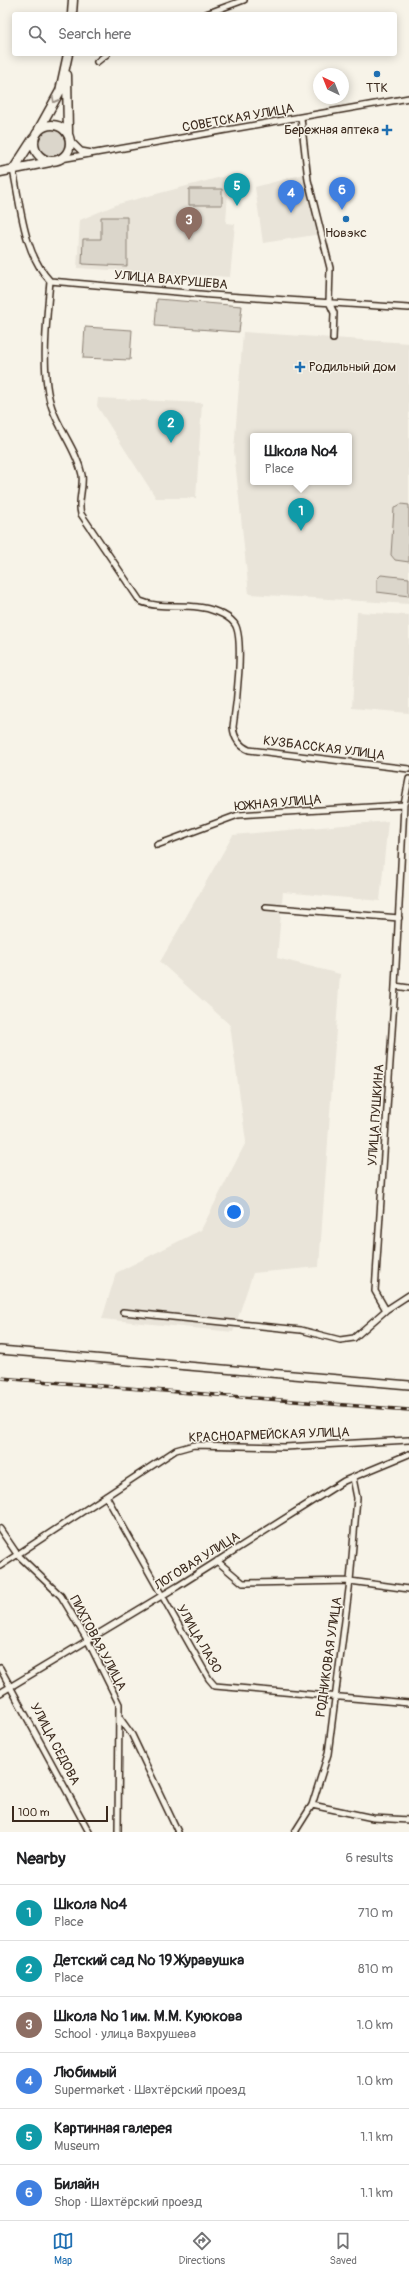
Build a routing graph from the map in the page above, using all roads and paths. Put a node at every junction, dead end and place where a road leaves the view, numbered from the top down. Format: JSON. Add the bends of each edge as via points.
{"nodes":[{"id":1,"x":73,"y":0,"type":"edge"},
{"id":2,"x":244,"y":0,"type":"edge"},
{"id":3,"x":72,"y":12,"type":"edge"},
{"id":4,"x":211,"y":12,"type":"edge"},
{"id":5,"x":68,"y":56,"type":"edge"},
{"id":6,"x":105,"y":56,"type":"edge"},
{"id":7,"x":98,"y":62,"type":"dead end"},
{"id":8,"x":66,"y":66,"type":"junction"},
{"id":9,"x":409,"y":98,"type":"edge"},
{"id":10,"x":301,"y":118,"type":"junction"},
{"id":11,"x":36,"y":135,"type":"junction"},
{"id":12,"x":69,"y":138,"type":"junction"},
{"id":13,"x":95,"y":154,"type":"junction"},
{"id":14,"x":57,"y":160,"type":"junction"},
{"id":15,"x":13,"y":170,"type":"junction"},
{"id":16,"x":0,"y":172,"type":"edge"},
{"id":17,"x":50,"y":281,"type":"junction"},
{"id":18,"x":330,"y":302,"type":"junction"},
{"id":19,"x":409,"y":308,"type":"edge"},
{"id":20,"x":333,"y":339,"type":"dead end"},
{"id":21,"x":409,"y":769,"type":"edge"},
{"id":22,"x":409,"y":779,"type":"edge"},
{"id":23,"x":404,"y":805,"type":"junction"},
{"id":24,"x":157,"y":845,"type":"dead end"},
{"id":25,"x":266,"y":907,"type":"dead end"},
{"id":26,"x":399,"y":918,"type":"junction"},
{"id":27,"x":395,"y":986,"type":"junction"},
{"id":28,"x":409,"y":988,"type":"edge"},
{"id":29,"x":409,"y":1295,"type":"edge"},
{"id":30,"x":386,"y":1310,"type":"junction"},
{"id":31,"x":123,"y":1312,"type":"dead end"},
{"id":32,"x":0,"y":1350,"type":"edge"},
{"id":33,"x":409,"y":1385,"type":"edge"},
{"id":34,"x":409,"y":1440,"type":"edge"},
{"id":35,"x":409,"y":1454,"type":"edge"},
{"id":36,"x":353,"y":1478,"type":"junction"},
{"id":37,"x":106,"y":1496,"type":"junction"},
{"id":38,"x":0,"y":1529,"type":"edge"},
{"id":39,"x":17,"y":1554,"type":"junction"},
{"id":40,"x":217,"y":1561,"type":"junction"},
{"id":41,"x":0,"y":1566,"type":"edge"},
{"id":42,"x":350,"y":1581,"type":"junction"},
{"id":43,"x":409,"y":1589,"type":"edge"},
{"id":44,"x":161,"y":1596,"type":"junction"},
{"id":45,"x":88,"y":1641,"type":"junction"},
{"id":46,"x":0,"y":1668,"type":"edge"},
{"id":47,"x":12,"y":1686,"type":"junction"},
{"id":48,"x":0,"y":1693,"type":"edge"},
{"id":49,"x":334,"y":1696,"type":"junction"},
{"id":50,"x":409,"y":1703,"type":"edge"},
{"id":51,"x":119,"y":1717,"type":"junction"},
{"id":52,"x":312,"y":1805,"type":"junction"},
{"id":53,"x":409,"y":1820,"type":"edge"},
{"id":54,"x":89,"y":1832,"type":"edge"},
{"id":55,"x":118,"y":1832,"type":"edge"},
{"id":56,"x":178,"y":1832,"type":"edge"},
{"id":57,"x":295,"y":1832,"type":"edge"}],
"edges":[{"from":1,"to":3,"type":"main road"},
{"from":2,"to":4,"type":"street"},
{"from":5,"to":8,"type":"main road"},
{"from":6,"to":7,"type":"street"},
{"from":8,"to":11,"type":"main road","one_way":true,"via":[[60,91]]},
{"from":8,"to":12,"type":"main road"},
{"from":9,"to":10,"type":"street","name":"СОВЕТСКАЯ УЛИЦА"},
{"from":10,"to":13,"type":"street","name":"СОВЕТСКАЯ УЛИЦА"},
{"from":10,"to":18,"type":"street","via":[[308,180],[330,268]]},
{"from":11,"to":12,"type":"main road","via":[[50,124],[64,128]]},
{"from":11,"to":14,"type":"main road","via":[[36,152],[47,161]]},
{"from":11,"to":15,"type":"main road"},
{"from":12,"to":13,"type":"street","via":[[81,151]]},
{"from":12,"to":14,"type":"main road","via":[[70,148]]},
{"from":13,"to":14,"type":"street","name":"СОВЕТСКАЯ УЛИЦА"},
{"from":14,"to":15,"type":"main road"},
{"from":15,"to":16,"type":"main road"},
{"from":15,"to":17,"type":"street","via":[[32,254]]},
{"from":17,"to":18,"type":"street","name":"УЛИЦА ВАХРУШЕВА"},
{"from":17,"to":21,"type":"street","name":"КУЗБАССКАЯ УЛИЦА","via":[[46,385],[52,410],[77,457],[81,471],[81,514],[140,601],[150,605],[204,608],[226,616],[234,623],[240,641],[234,731],[239,744],[249,750]]},
{"from":18,"to":19,"type":"street","name":"УЛИЦА ВАХРУШЕВА"},
{"from":18,"to":20,"type":"street","via":[[334,313]]},
{"from":22,"to":23,"type":"street","name":"УЛИЦА ПУШКИНА"},
{"from":23,"to":24,"type":"street","name":"ЮЖНАЯ УЛИЦА","via":[[238,815]]},
{"from":23,"to":26,"type":"street","name":"УЛИЦА ПУШКИНА"},
{"from":25,"to":26,"type":"street"},
{"from":26,"to":27,"type":"street","name":"УЛИЦА ПУШКИНА"},
{"from":27,"to":28,"type":"street"},
{"from":27,"to":30,"type":"street","name":"УЛИЦА ПУШКИНА","via":[[376,1291]]},
{"from":29,"to":30,"type":"street"},
{"from":30,"to":31,"type":"street","via":[[354,1338],[340,1340],[301,1330]]},
{"from":32,"to":33,"type":"street"},
{"from":34,"to":37,"type":"street","name":"КРАСНОАРМЕЙСКАЯ УЛИЦА","via":[[286,1447],[194,1445],[176,1450]]},
{"from":35,"to":36,"type":"street","name":"ЛОГОВАЯ УЛИЦА"},
{"from":36,"to":40,"type":"street","name":"ЛОГОВАЯ УЛИЦА"},
{"from":36,"to":42,"type":"street","name":"РОДНИКОВАЯ УЛИЦА","via":[[357,1498]]},
{"from":37,"to":39,"type":"street","name":"КРАСНОАРМЕЙСКАЯ УЛИЦА"},
{"from":37,"to":44,"type":"street","name":"УЛИЦА ЛАЗО"},
{"from":38,"to":39,"type":"street"},
{"from":39,"to":41,"type":"street","name":"КРАСНОАРМЕЙСКАЯ УЛИЦА"},
{"from":39,"to":45,"type":"street","name":"ПИХТОВАЯ УЛИЦА","via":[[61,1596]]},
{"from":40,"to":42,"type":"street","via":[[242,1583]]},
{"from":40,"to":44,"type":"street","name":"ЛОГОВАЯ УЛИЦА"},
{"from":42,"to":43,"type":"street"},
{"from":42,"to":49,"type":"street","name":"РОДНИКОВАЯ УЛИЦА"},
{"from":44,"to":45,"type":"street","name":"ЛОГОВАЯ УЛИЦА"},
{"from":44,"to":49,"type":"street","name":"УЛИЦА ЛАЗО","via":[[215,1686]]},
{"from":45,"to":47,"type":"street","name":"ЛОГОВАЯ УЛИЦА"},
{"from":45,"to":51,"type":"street","name":"ПИХТОВАЯ УЛИЦА","via":[[119,1704]]},
{"from":46,"to":47,"type":"street","name":"УЛИЦА СЕДОВА"},
{"from":47,"to":48,"type":"street","name":"ЛОГОВАЯ УЛИЦА"},
{"from":47,"to":54,"type":"street","name":"УЛИЦА СЕДОВА"},
{"from":49,"to":50,"type":"street","name":"УЛИЦА ЛАЗО"},
{"from":49,"to":52,"type":"street","name":"РОДНИКОВАЯ УЛИЦА","via":[[328,1754]]},
{"from":51,"to":55,"type":"street","name":"ПИХТОВАЯ УЛИЦА"},
{"from":51,"to":56,"type":"street","via":[[132,1735]]},
{"from":52,"to":53,"type":"street","via":[[373,1818]]},
{"from":52,"to":57,"type":"street","name":"РОДНИКОВАЯ УЛИЦА"}]}
